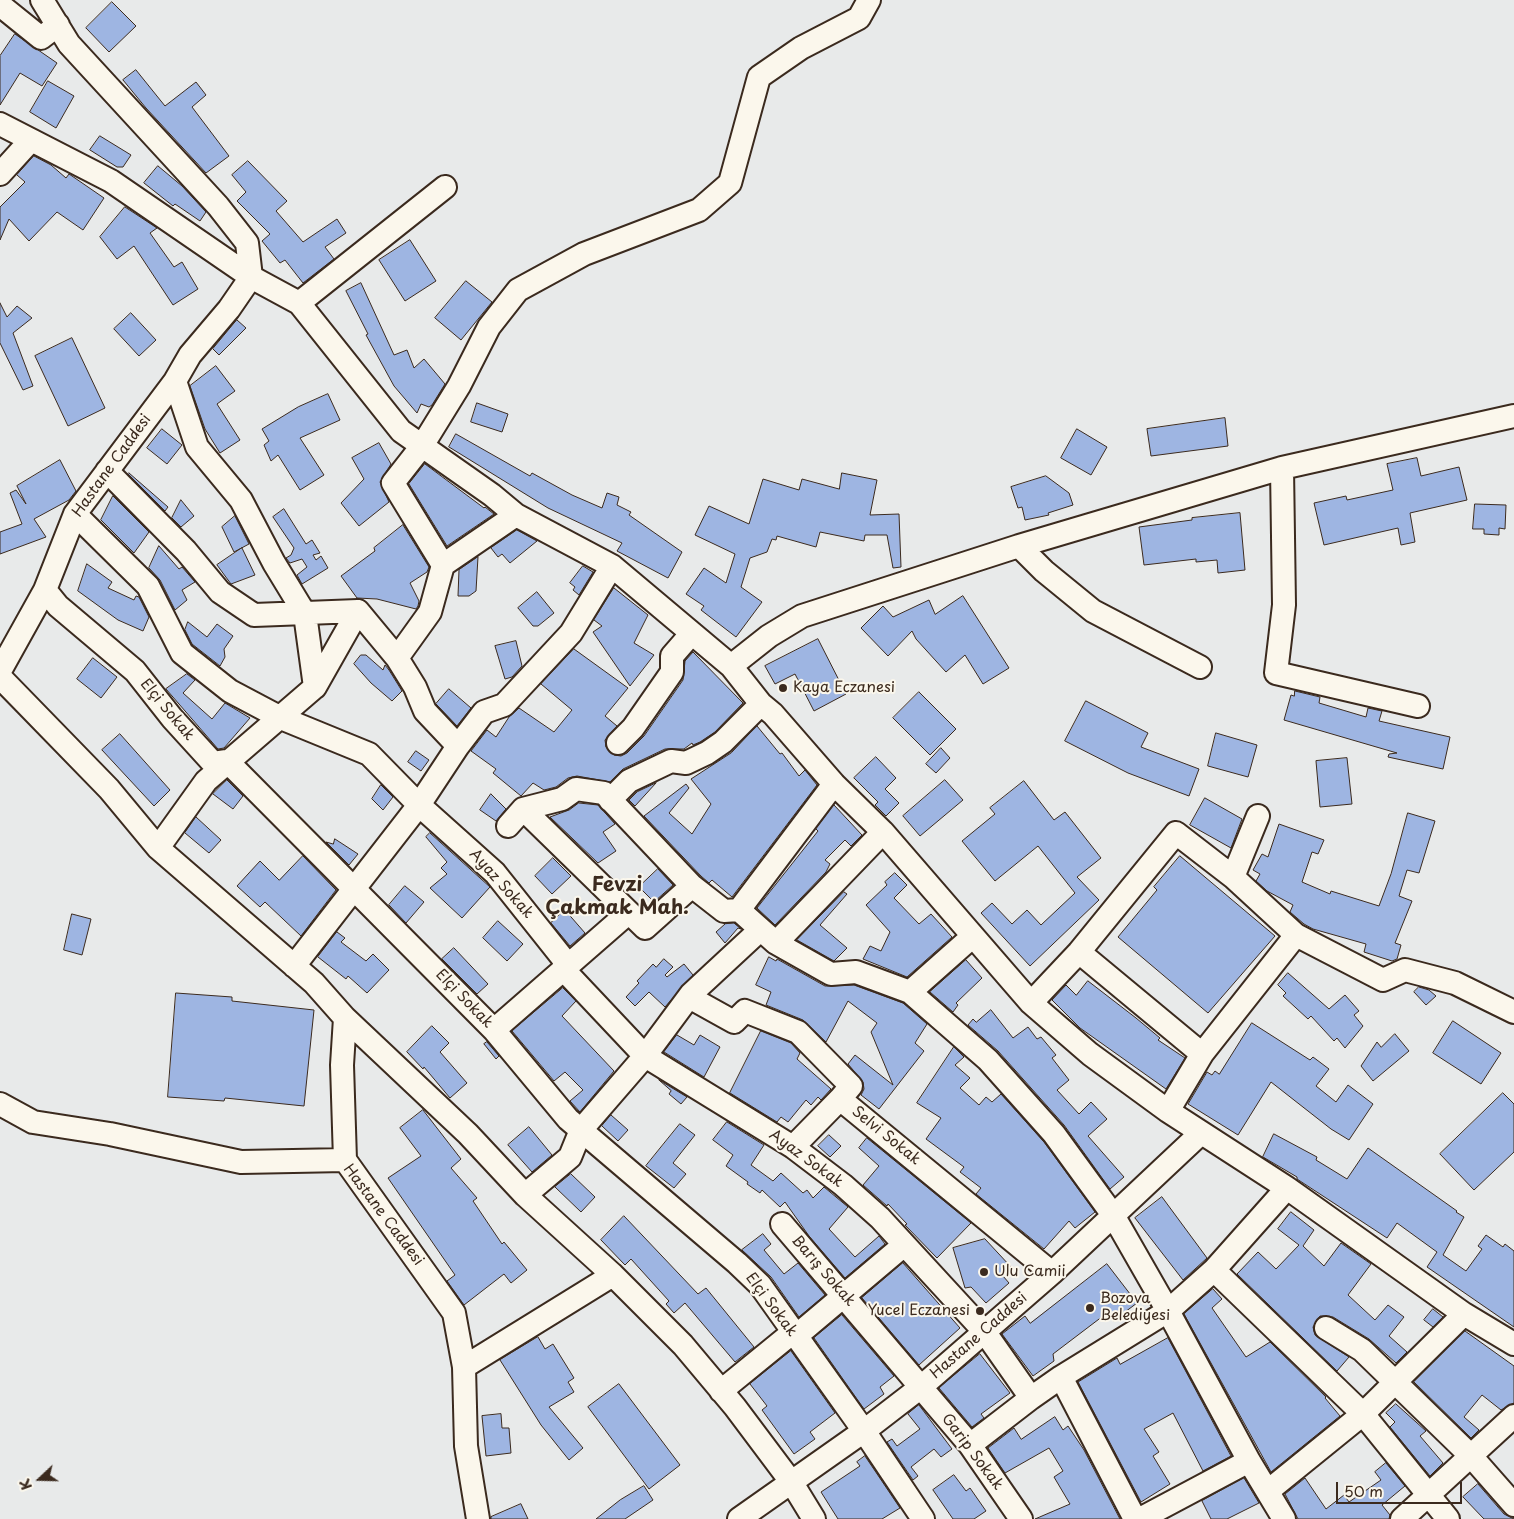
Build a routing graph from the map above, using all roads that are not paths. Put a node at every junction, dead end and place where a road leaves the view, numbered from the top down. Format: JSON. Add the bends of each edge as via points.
{"nodes":[{"id":1,"x":42,"y":0,"type":"edge"},
{"id":2,"x":869,"y":0,"type":"edge"},
{"id":3,"x":0,"y":5,"type":"edge"},
{"id":4,"x":58,"y":25,"type":"junction"},
{"id":5,"x":0,"y":124,"type":"edge"},
{"id":6,"x":31,"y":140,"type":"junction"},
{"id":7,"x":0,"y":174,"type":"edge"},
{"id":8,"x":445,"y":187,"type":"dead end"},
{"id":9,"x":251,"y":276,"type":"junction"},
{"id":10,"x":299,"y":303,"type":"junction"},
{"id":11,"x":175,"y":381,"type":"junction"},
{"id":12,"x":1514,"y":416,"type":"edge"},
{"id":13,"x":422,"y":446,"type":"junction"},
{"id":14,"x":1282,"y":468,"type":"junction"},
{"id":15,"x":107,"y":471,"type":"junction"},
{"id":16,"x":75,"y":514,"type":"junction"},
{"id":17,"x":516,"y":515,"type":"junction"},
{"id":18,"x":1019,"y":546,"type":"junction"},
{"id":19,"x":443,"y":565,"type":"junction"},
{"id":20,"x":612,"y":566,"type":"junction"},
{"id":21,"x":45,"y":590,"type":"junction"},
{"id":22,"x":358,"y":611,"type":"junction"},
{"id":23,"x":305,"y":614,"type":"junction"},
{"id":24,"x":692,"y":633,"type":"junction"},
{"id":25,"x":397,"y":658,"type":"junction"},
{"id":26,"x":731,"y":666,"type":"junction"},
{"id":27,"x":1200,"y":667,"type":"dead end"},
{"id":28,"x":0,"y":672,"type":"edge"},
{"id":29,"x":0,"y":677,"type":"edge"},
{"id":30,"x":315,"y":687,"type":"junction"},
{"id":31,"x":761,"y":704,"type":"junction"},
{"id":32,"x":1418,"y":706,"type":"dead end"},
{"id":33,"x":281,"y":718,"type":"junction"},
{"id":34,"x":618,"y":743,"type":"dead end"},
{"id":35,"x":458,"y":746,"type":"junction"},
{"id":36,"x":227,"y":762,"type":"junction"},
{"id":37,"x":834,"y":784,"type":"junction"},
{"id":38,"x":610,"y":800,"type":"junction"},
{"id":39,"x":419,"y":805,"type":"junction"},
{"id":40,"x":522,"y":809,"type":"junction"},
{"id":41,"x":1258,"y":816,"type":"dead end"},
{"id":42,"x":508,"y":826,"type":"dead end"},
{"id":43,"x":883,"y":832,"type":"junction"},
{"id":44,"x":158,"y":848,"type":"junction"},
{"id":45,"x":1233,"y":877,"type":"junction"},
{"id":46,"x":692,"y":886,"type":"junction"},
{"id":47,"x":354,"y":890,"type":"junction"},
{"id":48,"x":738,"y":910,"type":"junction"},
{"id":49,"x":627,"y":914,"type":"junction"},
{"id":50,"x":1296,"y":935,"type":"junction"},
{"id":51,"x":768,"y":937,"type":"junction"},
{"id":52,"x":972,"y":937,"type":"junction"},
{"id":53,"x":1079,"y":952,"type":"junction"},
{"id":54,"x":294,"y":966,"type":"junction"},
{"id":55,"x":563,"y":969,"type":"junction"},
{"id":56,"x":910,"y":992,"type":"junction"},
{"id":57,"x":689,"y":997,"type":"junction"},
{"id":58,"x":1030,"y":1003,"type":"junction"},
{"id":59,"x":1514,"y":1012,"type":"edge"},
{"id":60,"x":345,"y":1018,"type":"junction"},
{"id":61,"x":494,"y":1030,"type":"junction"},
{"id":62,"x":1202,"y":1054,"type":"junction"},
{"id":63,"x":645,"y":1056,"type":"junction"},
{"id":64,"x":840,"y":1099,"type":"junction"},
{"id":65,"x":0,"y":1104,"type":"edge"},
{"id":66,"x":1168,"y":1111,"type":"junction"},
{"id":67,"x":581,"y":1130,"type":"junction"},
{"id":68,"x":1201,"y":1133,"type":"junction"},
{"id":69,"x":793,"y":1147,"type":"junction"},
{"id":70,"x":345,"y":1160,"type":"junction"},
{"id":71,"x":1287,"y":1188,"type":"junction"},
{"id":72,"x":526,"y":1195,"type":"junction"},
{"id":73,"x":1113,"y":1215,"type":"junction"},
{"id":74,"x":782,"y":1224,"type":"dead end"},
{"id":75,"x":904,"y":1245,"type":"junction"},
{"id":76,"x":1214,"y":1270,"type":"junction"},
{"id":77,"x":1052,"y":1273,"type":"junction"},
{"id":78,"x":614,"y":1276,"type":"junction"},
{"id":79,"x":845,"y":1297,"type":"junction"},
{"id":80,"x":1168,"y":1310,"type":"junction"},
{"id":81,"x":1464,"y":1314,"type":"junction"},
{"id":82,"x":1326,"y":1328,"type":"dead end"},
{"id":83,"x":984,"y":1331,"type":"junction"},
{"id":84,"x":794,"y":1335,"type":"junction"},
{"id":85,"x":1514,"y":1344,"type":"edge"},
{"id":86,"x":464,"y":1367,"type":"junction"},
{"id":87,"x":1061,"y":1377,"type":"junction"},
{"id":88,"x":1396,"y":1382,"type":"junction"},
{"id":89,"x":921,"y":1387,"type":"junction"},
{"id":90,"x":721,"y":1390,"type":"junction"},
{"id":91,"x":1031,"y":1398,"type":"junction"},
{"id":92,"x":1362,"y":1414,"type":"junction"},
{"id":93,"x":1514,"y":1416,"type":"edge"},
{"id":94,"x":864,"y":1431,"type":"junction"},
{"id":95,"x":970,"y":1445,"type":"junction"},
{"id":96,"x":1471,"y":1456,"type":"junction"},
{"id":97,"x":1249,"y":1461,"type":"junction"},
{"id":98,"x":792,"y":1483,"type":"junction"},
{"id":99,"x":1268,"y":1491,"type":"junction"},
{"id":100,"x":1429,"y":1496,"type":"junction"},
{"id":101,"x":1514,"y":1505,"type":"edge"},
{"id":102,"x":478,"y":1519,"type":"edge"},
{"id":103,"x":740,"y":1519,"type":"edge"},
{"id":104,"x":814,"y":1519,"type":"edge"},
{"id":105,"x":923,"y":1519,"type":"edge"},
{"id":106,"x":1021,"y":1519,"type":"edge"},
{"id":107,"x":1135,"y":1519,"type":"edge"},
{"id":108,"x":1140,"y":1519,"type":"edge"},
{"id":109,"x":1284,"y":1519,"type":"edge"},
{"id":110,"x":1402,"y":1519,"type":"edge"},
{"id":111,"x":1448,"y":1519,"type":"edge"}],
"edges":[{"from":1,"to":4,"type":"street"},
{"from":2,"to":13,"type":"street","via":[[859,18],[801,48],[759,77],[730,183],[700,210],[584,254],[518,290],[489,327],[459,386]]},
{"from":3,"to":4,"type":"street","via":[[41,38]]},
{"from":4,"to":9,"type":"street","via":[[70,44],[218,206],[247,243]]},
{"from":5,"to":6,"type":"street"},
{"from":6,"to":7,"type":"street"},
{"from":6,"to":9,"type":"street","via":[[111,182]]},
{"from":8,"to":10,"type":"street"},
{"from":9,"to":10,"type":"street"},
{"from":9,"to":11,"type":"street","name":"Hastane Caddesi","via":[[229,309],[190,355]]},
{"from":10,"to":13,"type":"street","via":[[401,431]]},
{"from":11,"to":15,"type":"street","name":"Hastane Caddesi"},
{"from":11,"to":23,"type":"street","via":[[197,447],[241,500]]},
{"from":12,"to":14,"type":"street"},
{"from":13,"to":17,"type":"street"},
{"from":13,"to":19,"type":"street","via":[[393,483]]},
{"from":14,"to":18,"type":"street"},
{"from":14,"to":32,"type":"street","via":[[1284,605],[1276,673]]},
{"from":15,"to":16,"type":"street","name":"Hastane Caddesi"},
{"from":15,"to":23,"type":"street","via":[[186,551],[220,592],[254,615]]},
{"from":16,"to":21,"type":"street","name":"Hastane Caddesi"},
{"from":16,"to":33,"type":"street","name":"Ayaz Sokak","via":[[148,586],[182,653],[230,691]]},
{"from":17,"to":19,"type":"street"},
{"from":17,"to":20,"type":"street"},
{"from":18,"to":26,"type":"street","via":[[802,616],[769,636]]},
{"from":18,"to":27,"type":"street","via":[[1092,611]]},
{"from":19,"to":25,"type":"street","via":[[430,612]]},
{"from":20,"to":24,"type":"street"},
{"from":20,"to":35,"type":"street","via":[[570,632],[504,705],[484,712]]},
{"from":21,"to":28,"type":"street","name":"Hastane Caddesi"},
{"from":21,"to":36,"type":"street","name":"Elçi Sokak","via":[[58,606],[135,671],[213,763]]},
{"from":22,"to":23,"type":"street"},
{"from":22,"to":25,"type":"street"},
{"from":22,"to":30,"type":"street"},
{"from":23,"to":30,"type":"street"},
{"from":24,"to":26,"type":"street"},
{"from":24,"to":34,"type":"street","via":[[672,656],[672,672],[633,728]]},
{"from":25,"to":35,"type":"street","via":[[425,711]]},
{"from":26,"to":31,"type":"street"},
{"from":29,"to":44,"type":"street","via":[[109,789]]},
{"from":30,"to":33,"type":"street"},
{"from":31,"to":37,"type":"street"},
{"from":31,"to":38,"type":"street","via":[[723,742],[707,753],[686,763],[671,761],[629,781]]},
{"from":33,"to":36,"type":"street"},
{"from":33,"to":39,"type":"street","name":"Ayaz Sokak","via":[[369,754]]},
{"from":35,"to":39,"type":"street"},
{"from":36,"to":44,"type":"street","via":[[206,781]]},
{"from":36,"to":47,"type":"street","name":"Elçi Sokak"},
{"from":37,"to":43,"type":"street"},
{"from":37,"to":48,"type":"street"},
{"from":38,"to":40,"type":"street","via":[[604,793],[576,789],[562,799]]},
{"from":38,"to":46,"type":"street"},
{"from":39,"to":47,"type":"street"},
{"from":39,"to":55,"type":"street","name":"Ayaz Sokak","via":[[495,873],[566,961]]},
{"from":40,"to":42,"type":"street"},
{"from":40,"to":49,"type":"street"},
{"from":41,"to":45,"type":"street"},
{"from":43,"to":51,"type":"street"},
{"from":43,"to":52,"type":"street"},
{"from":44,"to":54,"type":"street"},
{"from":45,"to":50,"type":"street"},
{"from":45,"to":53,"type":"street","via":[[1176,833]]},
{"from":46,"to":48,"type":"street","via":[[724,911]]},
{"from":46,"to":49,"type":"street","via":[[645,928]]},
{"from":47,"to":54,"type":"street"},
{"from":47,"to":61,"type":"street","name":"Elçi Sokak"},
{"from":48,"to":51,"type":"street"},
{"from":49,"to":55,"type":"street"},
{"from":50,"to":59,"type":"street","via":[[1383,980],[1405,970],[1455,983]]},
{"from":50,"to":62,"type":"street"},
{"from":51,"to":56,"type":"street","via":[[831,974],[856,972]]},
{"from":51,"to":57,"type":"street"},
{"from":52,"to":56,"type":"street"},
{"from":52,"to":58,"type":"street"},
{"from":53,"to":58,"type":"street"},
{"from":53,"to":62,"type":"street"},
{"from":54,"to":60,"type":"street"},
{"from":55,"to":61,"type":"street"},
{"from":55,"to":63,"type":"street","name":"Ayaz Sokak"},
{"from":56,"to":73,"type":"street","via":[[988,1060],[1054,1134]]},
{"from":57,"to":63,"type":"street"},
{"from":57,"to":64,"type":"street","name":"Selvi Sokak","via":[[734,1022],[744,1011],[798,1032],[850,1086]]},
{"from":58,"to":66,"type":"street","via":[[1090,1054]]},
{"from":60,"to":70,"type":"street","via":[[342,1065]]},
{"from":60,"to":72,"type":"street","via":[[468,1134]]},
{"from":61,"to":67,"type":"street","name":"Elçi Sokak","via":[[568,1119]]},
{"from":62,"to":66,"type":"street"},
{"from":63,"to":67,"type":"street"},
{"from":63,"to":69,"type":"street","name":"Ayaz Sokak"},
{"from":64,"to":69,"type":"street"},
{"from":64,"to":77,"type":"street","name":"Selvi Sokak"},
{"from":65,"to":70,"type":"street","name":"Hastane Caddesi","via":[[33,1122],[110,1134],[241,1162]]},
{"from":66,"to":68,"type":"street"},
{"from":67,"to":72,"type":"street","via":[[570,1157]]},
{"from":67,"to":84,"type":"street","name":"Elçi Sokak","via":[[760,1285]]},
{"from":68,"to":71,"type":"street"},
{"from":68,"to":73,"type":"street","name":"Hastane Caddesi"},
{"from":69,"to":75,"type":"street","name":"Ayaz Sokak","via":[[843,1184]]},
{"from":70,"to":86,"type":"street","name":"Hastane Caddesi","via":[[454,1313]]},
{"from":71,"to":76,"type":"street"},
{"from":71,"to":81,"type":"street"},
{"from":72,"to":78,"type":"street"},
{"from":73,"to":77,"type":"street","name":"Hastane Caddesi"},
{"from":73,"to":80,"type":"street"},
{"from":74,"to":79,"type":"street","name":"Barış Sokak"},
{"from":75,"to":79,"type":"street"},
{"from":75,"to":83,"type":"street","name":"Ayaz Sokak"},
{"from":76,"to":80,"type":"street"},
{"from":76,"to":92,"type":"street"},
{"from":77,"to":83,"type":"street","name":"Hastane Caddesi"},
{"from":78,"to":86,"type":"street"},
{"from":78,"to":90,"type":"street","via":[[683,1345]]},
{"from":79,"to":84,"type":"street"},
{"from":79,"to":89,"type":"street","name":"Barış Sokak"},
{"from":80,"to":87,"type":"street"},
{"from":80,"to":97,"type":"street"},
{"from":81,"to":85,"type":"street"},
{"from":81,"to":88,"type":"street"},
{"from":82,"to":88,"type":"street","via":[[1362,1350]]},
{"from":83,"to":89,"type":"street","name":"Hastane Caddesi"},
{"from":83,"to":91,"type":"street","name":"Ayaz Sokak"},
{"from":84,"to":90,"type":"street"},
{"from":84,"to":94,"type":"street","name":"Elçi Sokak"},
{"from":86,"to":102,"type":"street","name":"Hastane Caddesi","via":[[466,1446]]},
{"from":87,"to":91,"type":"street"},
{"from":87,"to":107,"type":"street"},
{"from":88,"to":92,"type":"street"},
{"from":88,"to":96,"type":"street"},
{"from":89,"to":94,"type":"street","name":"Hastane Caddesi"},
{"from":89,"to":95,"type":"street","name":"Garip Sokak"},
{"from":90,"to":98,"type":"street"},
{"from":91,"to":95,"type":"street"},
{"from":92,"to":99,"type":"street"},
{"from":92,"to":100,"type":"street"},
{"from":93,"to":96,"type":"street"},
{"from":94,"to":98,"type":"street","name":"Hastane Caddesi"},
{"from":94,"to":105,"type":"street","name":"Elçi Sokak"},
{"from":95,"to":106,"type":"street","name":"Garip Sokak"},
{"from":96,"to":100,"type":"street"},
{"from":96,"to":101,"type":"street"},
{"from":97,"to":99,"type":"street"},
{"from":97,"to":108,"type":"street"},
{"from":98,"to":103,"type":"street","name":"Hastane Caddesi"},
{"from":98,"to":104,"type":"street"},
{"from":99,"to":109,"type":"street"},
{"from":100,"to":110,"type":"street"},
{"from":100,"to":111,"type":"street"}]}
